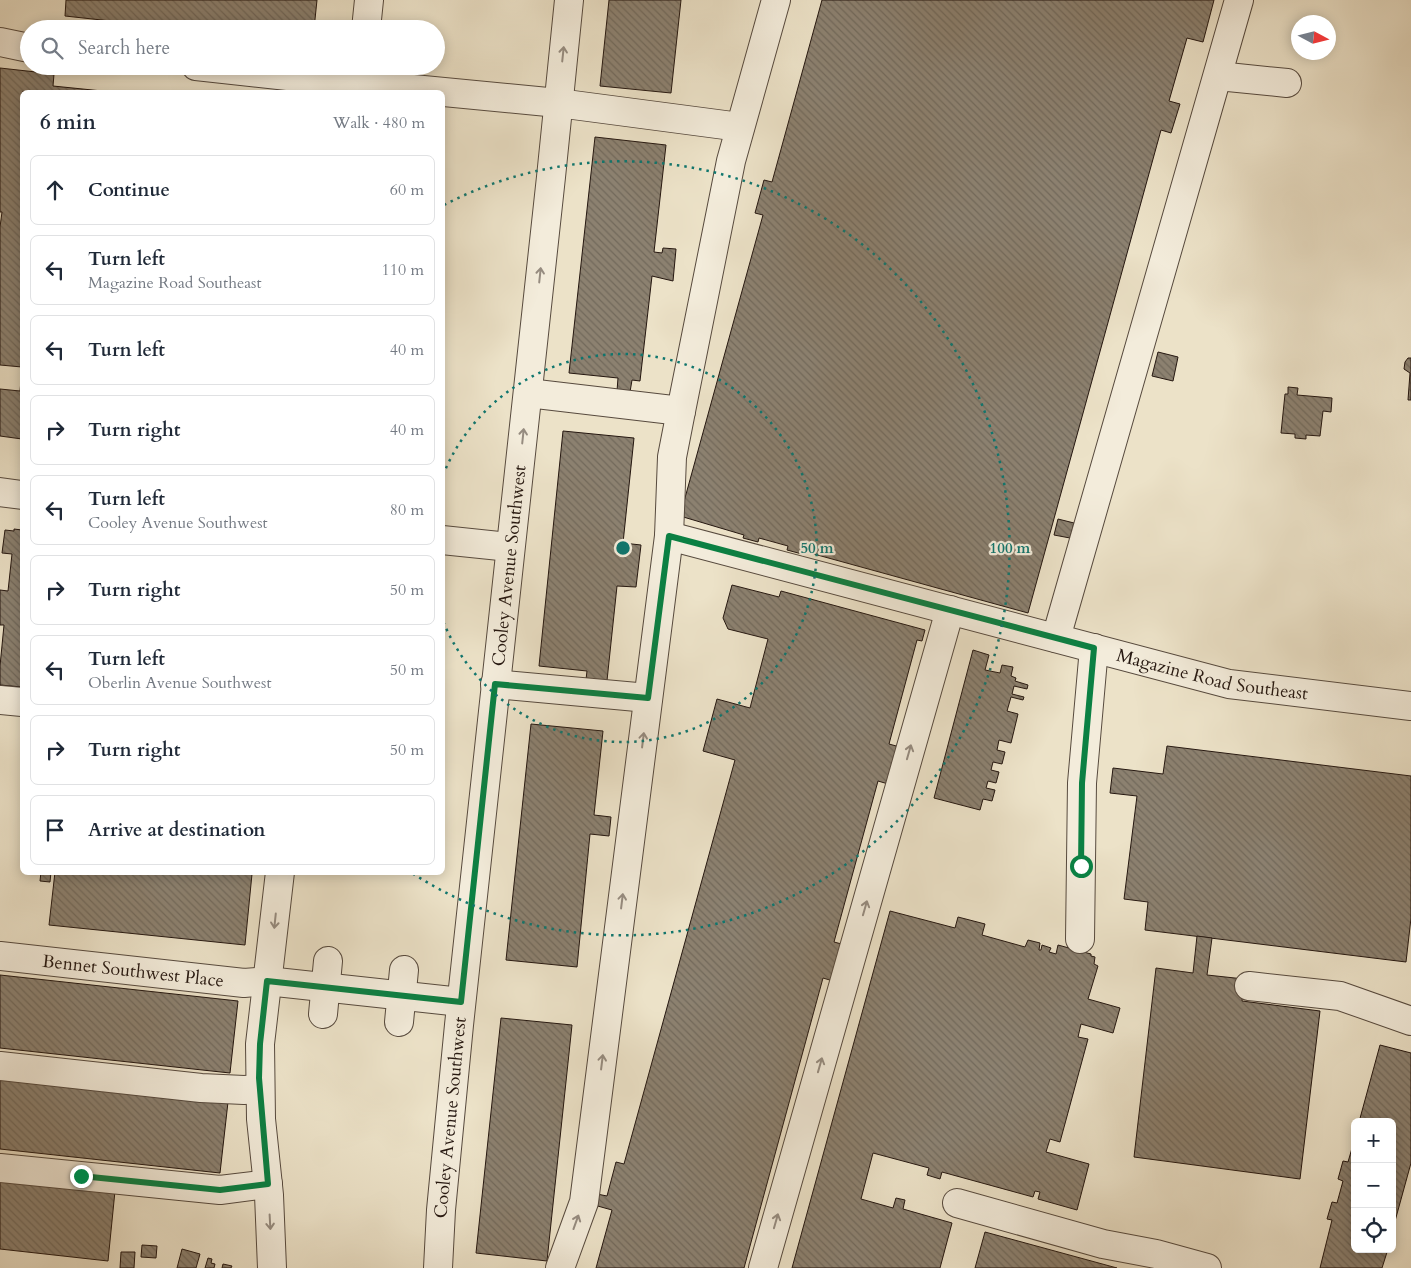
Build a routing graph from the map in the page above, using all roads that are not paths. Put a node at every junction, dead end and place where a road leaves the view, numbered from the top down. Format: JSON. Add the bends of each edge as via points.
{"nodes":[{"id":1,"x":370,"y":0,"type":"edge"},
{"id":2,"x":569,"y":0,"type":"edge"},
{"id":3,"x":776,"y":0,"type":"edge"},
{"id":4,"x":1239,"y":0,"type":"edge"},
{"id":5,"x":367,"y":20,"type":"edge"},
{"id":6,"x":0,"y":42,"type":"edge"},
{"id":7,"x":20,"y":46,"type":"edge"},
{"id":8,"x":295,"y":75,"type":"edge"},
{"id":9,"x":1218,"y":76,"type":"junction"},
{"id":10,"x":361,"y":81,"type":"edge"},
{"id":11,"x":1287,"y":83,"type":"dead end"},
{"id":12,"x":442,"y":90,"type":"edge"},
{"id":13,"x":445,"y":90,"type":"edge"},
{"id":14,"x":558,"y":103,"type":"junction"},
{"id":15,"x":703,"y":108,"type":"dead end"},
{"id":16,"x":741,"y":123,"type":"junction"},
{"id":17,"x":528,"y":394,"type":"junction"},
{"id":18,"x":681,"y":411,"type":"junction"},
{"id":19,"x":0,"y":492,"type":"edge"},
{"id":20,"x":20,"y":495,"type":"edge"},
{"id":21,"x":669,"y":536,"type":"junction"},
{"id":22,"x":445,"y":540,"type":"edge"},
{"id":23,"x":510,"y":546,"type":"junction"},
{"id":24,"x":950,"y":610,"type":"junction"},
{"id":25,"x":1056,"y":638,"type":"junction"},
{"id":26,"x":1094,"y":648,"type":"junction"},
{"id":27,"x":495,"y":684,"type":"junction"},
{"id":28,"x":648,"y":698,"type":"junction"},
{"id":29,"x":0,"y":700,"type":"edge"},
{"id":30,"x":20,"y":702,"type":"edge"},
{"id":31,"x":1411,"y":706,"type":"edge"},
{"id":32,"x":280,"y":875,"type":"edge"},
{"id":33,"x":1080,"y":939,"type":"dead end"},
{"id":34,"x":0,"y":956,"type":"edge"},
{"id":35,"x":267,"y":981,"type":"junction"},
{"id":36,"x":403,"y":983,"type":"junction"},
{"id":37,"x":1249,"y":986,"type":"dead end"},
{"id":38,"x":461,"y":1002,"type":"junction"},
{"id":39,"x":1411,"y":1021,"type":"edge"},
{"id":40,"x":399,"y":1022,"type":"dead end"},
{"id":41,"x":0,"y":1066,"type":"edge"},
{"id":42,"x":260,"y":1089,"type":"junction"},
{"id":43,"x":0,"y":1168,"type":"edge"},
{"id":44,"x":268,"y":1184,"type":"junction"},
{"id":45,"x":957,"y":1203,"type":"dead end"},
{"id":46,"x":1135,"y":1259,"type":"edge"},
{"id":47,"x":272,"y":1268,"type":"edge"},
{"id":48,"x":438,"y":1268,"type":"edge"},
{"id":49,"x":560,"y":1268,"type":"edge"},
{"id":50,"x":763,"y":1268,"type":"edge"},
{"id":51,"x":1208,"y":1268,"type":"edge"}],
"edges":[{"from":1,"to":5,"type":"lane"},
{"from":14,"to":2,"type":"lane","name":"Cooley Avenue Southwest","one_way":true},
{"from":3,"to":16,"type":"lane"},
{"from":4,"to":9,"type":"lane"},
{"from":6,"to":7,"type":"lane"},
{"from":8,"to":10,"type":"lane"},
{"from":9,"to":11,"type":"lane"},
{"from":9,"to":25,"type":"lane"},
{"from":10,"to":12,"type":"lane"},
{"from":13,"to":14,"type":"lane"},
{"from":14,"to":16,"type":"lane"},
{"from":17,"to":14,"type":"lane","name":"Cooley Avenue Southwest","one_way":true},
{"from":15,"to":16,"type":"lane"},
{"from":16,"to":18,"type":"lane","via":[[730,161]]},
{"from":17,"to":18,"type":"lane"},
{"from":23,"to":17,"type":"lane","name":"Cooley Avenue Southwest","one_way":true},
{"from":18,"to":21,"type":"lane","via":[[672,457]]},
{"from":19,"to":20,"type":"lane"},
{"from":21,"to":24,"type":"lane","name":"Magazine Road Southeast"},
{"from":21,"to":28,"type":"lane"},
{"from":22,"to":23,"type":"lane"},
{"from":23,"to":27,"type":"lane","name":"Cooley Avenue Southwest"},
{"from":24,"to":25,"type":"lane","name":"Magazine Road Southeast"},
{"from":50,"to":24,"type":"lane","one_way":true},
{"from":25,"to":26,"type":"lane","name":"Magazine Road Southeast"},
{"from":26,"to":31,"type":"lane","name":"Magazine Road Southeast","via":[[1229,684]]},
{"from":26,"to":33,"type":"lane","via":[[1082,783]]},
{"from":27,"to":28,"type":"lane"},
{"from":27,"to":38,"type":"lane","name":"Cooley Avenue Southwest"},
{"from":49,"to":28,"type":"lane","one_way":true,"via":[[584,1202]]},
{"from":29,"to":30,"type":"lane"},
{"from":32,"to":35,"type":"lane","one_way":true},
{"from":34,"to":35,"type":"lane","name":"Bennet Southwest Place","via":[[244,983]]},
{"from":35,"to":36,"type":"lane","name":"Bennet Southwest Place","via":[[325,987]]},
{"from":35,"to":42,"type":"lane","via":[[260,1044]]},
{"from":36,"to":38,"type":"lane","name":"Bennet Southwest Place"},
{"from":36,"to":40,"type":"lane"},
{"from":37,"to":39,"type":"lane","via":[[1340,996]]},
{"from":38,"to":48,"type":"lane","name":"Cooley Avenue Southwest"},
{"from":41,"to":42,"type":"lane","via":[[201,1088]]},
{"from":42,"to":44,"type":"lane"},
{"from":43,"to":44,"type":"lane","via":[[220,1190]]},
{"from":44,"to":47,"type":"lane","one_way":true},
{"from":45,"to":46,"type":"lane","via":[[1103,1244]]},
{"from":46,"to":51,"type":"lane","via":[[1156,1254]]}]}
